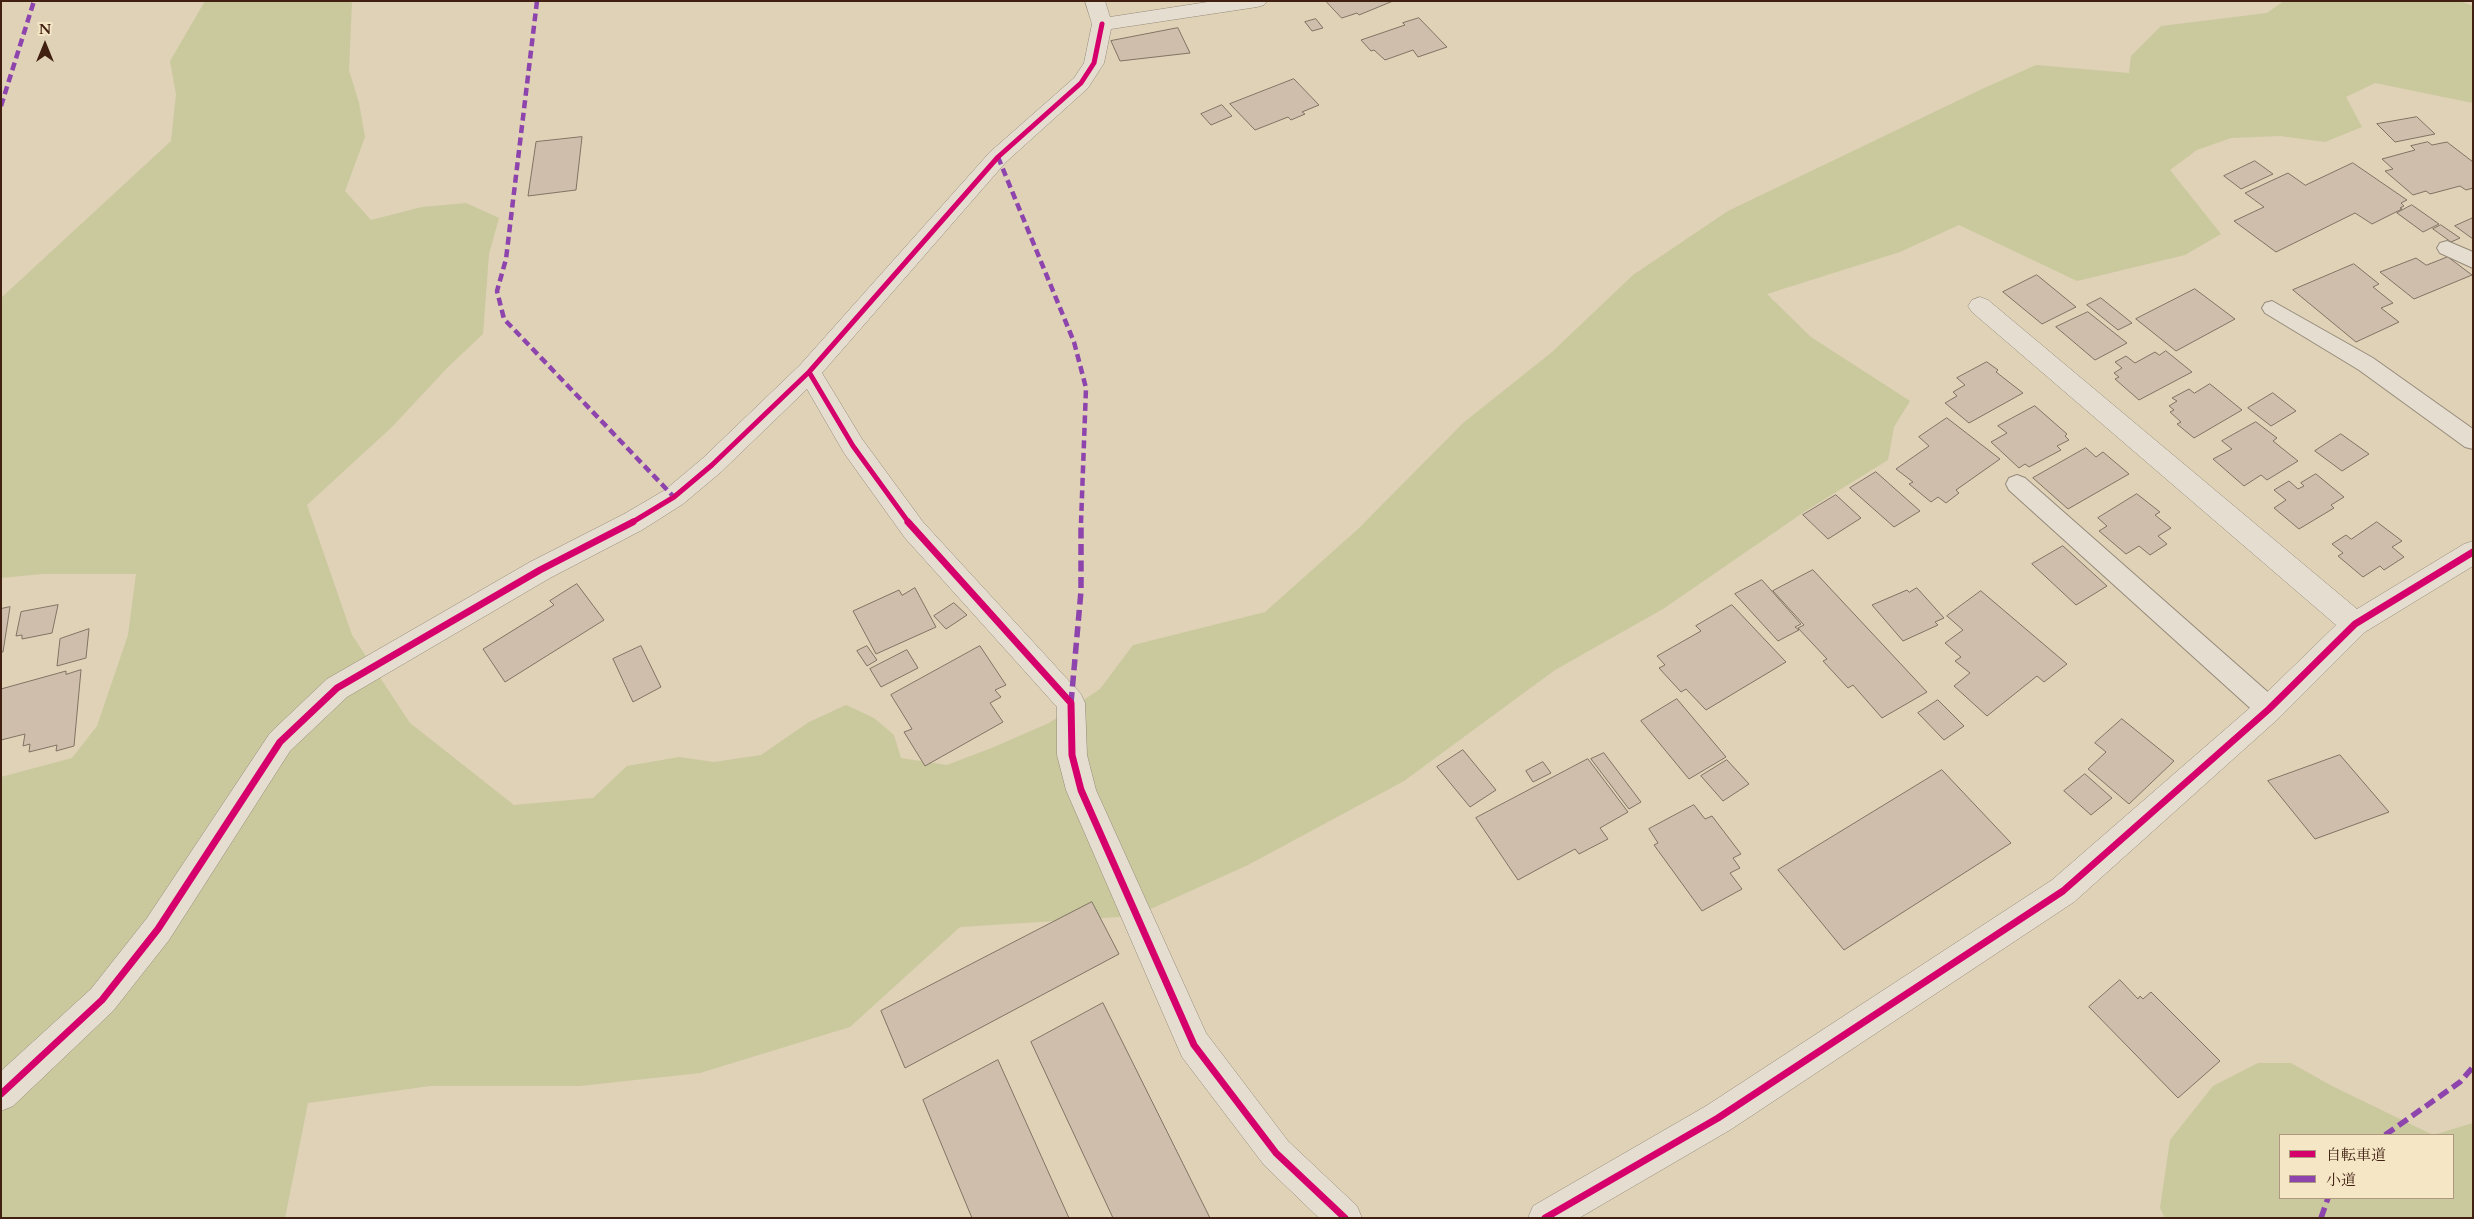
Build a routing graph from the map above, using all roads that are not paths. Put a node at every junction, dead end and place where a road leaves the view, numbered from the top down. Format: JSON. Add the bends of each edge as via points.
{"nodes":[{"id":1,"x":1257,"y":1,"type":"edge"},
{"id":2,"x":1098,"y":13,"type":"edge"},
{"id":3,"x":2447,"y":248,"type":"dead end"},
{"id":4,"x":2473,"y":261,"type":"edge"},
{"id":5,"x":1980,"y":306,"type":"dead end"},
{"id":6,"x":2272,"y":308,"type":"dead end"},
{"id":7,"x":809,"y":372,"type":"junction"},
{"id":8,"x":2473,"y":440,"type":"edge"},
{"id":9,"x":2017,"y":484,"type":"dead end"},
{"id":10,"x":2473,"y":552,"type":"edge"},
{"id":11,"x":2355,"y":624,"type":"junction"},
{"id":12,"x":2268,"y":709,"type":"junction"},
{"id":13,"x":1,"y":1094,"type":"edge"},
{"id":14,"x":1345,"y":1218,"type":"edge"},
{"id":15,"x":1545,"y":1218,"type":"edge"}],
"edges":[{"from":1,"to":2,"type":"street"},
{"from":2,"to":7,"type":"street","via":[[1094,63],[1081,83],[998,157]]},
{"from":3,"to":4,"type":"lane"},
{"from":5,"to":11,"type":"street"},
{"from":6,"to":8,"type":"lane","via":[[2366,364]]},
{"from":7,"to":13,"type":"street","via":[[674,497],[540,570],[337,688],[280,742],[158,929],[102,1000]]},
{"from":7,"to":14,"type":"street","via":[[853,446],[914,530],[1071,703],[1072,755],[1081,790],[1194,1044],[1276,1153]]},
{"from":9,"to":12,"type":"lane","via":[[2168,616]]},
{"from":10,"to":11,"type":"street"},
{"from":11,"to":12,"type":"street"},
{"from":12,"to":15,"type":"street","via":[[2063,891],[1718,1118]]}]}
